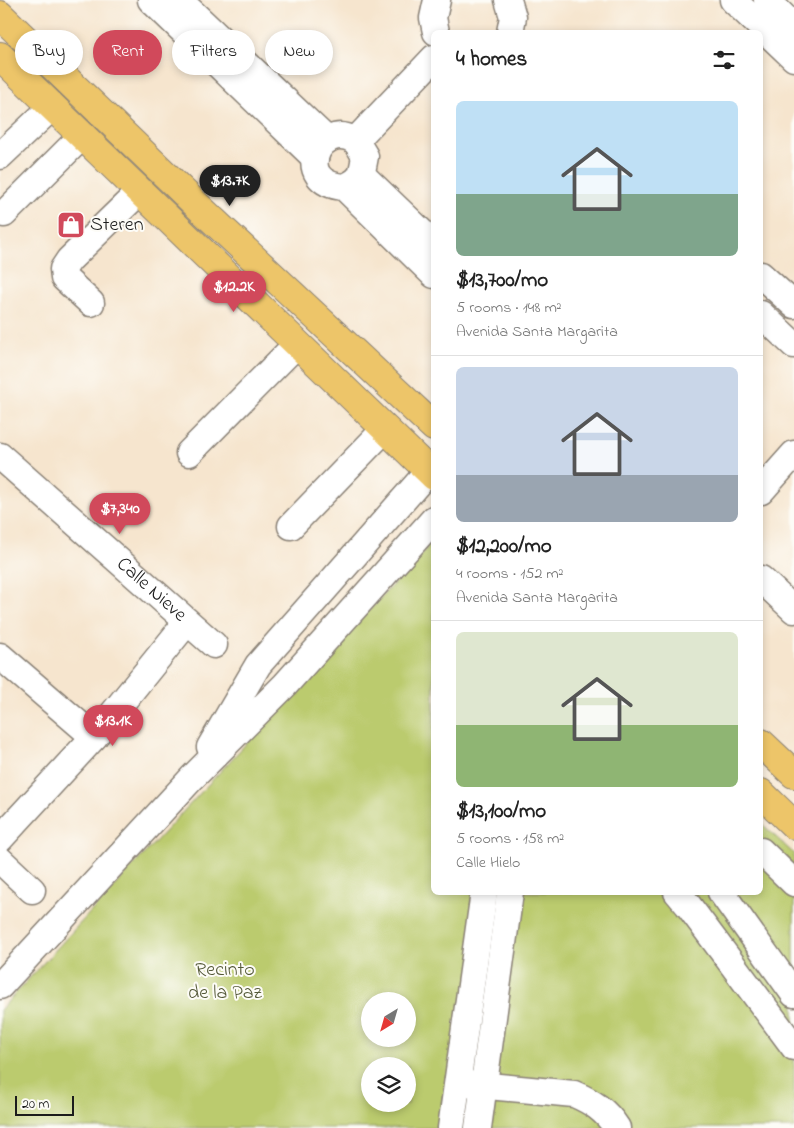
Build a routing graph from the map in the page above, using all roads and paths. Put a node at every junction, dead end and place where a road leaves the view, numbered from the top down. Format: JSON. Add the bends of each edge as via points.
{"nodes":[{"id":1,"x":150,"y":0,"type":"edge"},
{"id":2,"x":179,"y":0,"type":"edge"},
{"id":3,"x":508,"y":0,"type":"edge"},
{"id":4,"x":733,"y":0,"type":"edge"},
{"id":5,"x":767,"y":0,"type":"edge"},
{"id":6,"x":435,"y":1,"type":"edge"},
{"id":7,"x":0,"y":15,"type":"edge"},
{"id":8,"x":794,"y":27,"type":"edge"},
{"id":9,"x":194,"y":28,"type":"junction"},
{"id":10,"x":436,"y":30,"type":"edge"},
{"id":11,"x":511,"y":30,"type":"edge"},
{"id":12,"x":793,"y":56,"type":"edge"},
{"id":13,"x":431,"y":61,"type":"edge"},
{"id":14,"x":3,"y":65,"type":"edge"},
{"id":15,"x":52,"y":107,"type":"junction"},
{"id":16,"x":103,"y":115,"type":"junction"},
{"id":17,"x":82,"y":136,"type":"junction"},
{"id":18,"x":355,"y":141,"type":"junction"},
{"id":19,"x":321,"y":149,"type":"junction"},
{"id":20,"x":0,"y":156,"type":"edge"},
{"id":21,"x":353,"y":181,"type":"junction"},
{"id":22,"x":139,"y":192,"type":"junction"},
{"id":23,"x":4,"y":214,"type":"dead end"},
{"id":24,"x":431,"y":242,"type":"edge"},
{"id":25,"x":431,"y":272,"type":"edge"},
{"id":26,"x":763,"y":276,"type":"edge"},
{"id":27,"x":92,"y":303,"type":"dead end"},
{"id":28,"x":794,"y":305,"type":"edge"},
{"id":29,"x":763,"y":316,"type":"edge"},
{"id":30,"x":297,"y":344,"type":"junction"},
{"id":31,"x":794,"y":345,"type":"edge"},
{"id":32,"x":431,"y":424,"type":"edge"},
{"id":33,"x":385,"y":429,"type":"junction"},
{"id":34,"x":189,"y":453,"type":"dead end"},
{"id":35,"x":794,"y":454,"type":"edge"},
{"id":36,"x":0,"y":456,"type":"edge"},
{"id":37,"x":431,"y":470,"type":"edge"},
{"id":38,"x":431,"y":472,"type":"edge"},
{"id":39,"x":763,"y":489,"type":"edge"},
{"id":40,"x":431,"y":522,"type":"edge"},
{"id":41,"x":291,"y":526,"type":"dead end"},
{"id":42,"x":763,"y":581,"type":"edge"},
{"id":43,"x":321,"y":593,"type":"junction"},
{"id":44,"x":794,"y":610,"type":"edge"},
{"id":45,"x":349,"y":614,"type":"junction"},
{"id":46,"x":187,"y":622,"type":"junction"},
{"id":47,"x":214,"y":645,"type":"dead end"},
{"id":48,"x":272,"y":650,"type":"junction"},
{"id":49,"x":0,"y":656,"type":"edge"},
{"id":50,"x":299,"y":670,"type":"junction"},
{"id":51,"x":94,"y":737,"type":"junction"},
{"id":52,"x":763,"y":745,"type":"edge"},
{"id":53,"x":794,"y":774,"type":"edge"},
{"id":54,"x":192,"y":778,"type":"junction"},
{"id":55,"x":763,"y":795,"type":"edge"},
{"id":56,"x":794,"y":825,"type":"edge"},
{"id":57,"x":0,"y":839,"type":"edge"},
{"id":58,"x":763,"y":853,"type":"edge"},
{"id":59,"x":0,"y":860,"type":"edge"},
{"id":60,"x":794,"y":883,"type":"edge"},
{"id":61,"x":32,"y":890,"type":"dead end"},
{"id":62,"x":484,"y":895,"type":"edge"},
{"id":63,"x":510,"y":895,"type":"edge"},
{"id":64,"x":680,"y":895,"type":"edge"},
{"id":65,"x":723,"y":895,"type":"edge"},
{"id":66,"x":0,"y":986,"type":"edge"},
{"id":67,"x":794,"y":994,"type":"edge"},
{"id":68,"x":794,"y":1047,"type":"edge"},
{"id":69,"x":457,"y":1083,"type":"junction"},
{"id":70,"x":484,"y":1085,"type":"junction"},
{"id":71,"x":451,"y":1128,"type":"edge"},
{"id":72,"x":478,"y":1128,"type":"edge"},
{"id":73,"x":617,"y":1128,"type":"edge"}],
"edges":[{"from":1,"to":9,"type":"street"},
{"from":2,"to":9,"type":"street"},
{"from":3,"to":11,"type":"street","via":[[513,17]]},
{"from":4,"to":12,"type":"street"},
{"from":5,"to":8,"type":"street"},
{"from":6,"to":10,"type":"street"},
{"from":7,"to":16,"type":"main road"},
{"from":9,"to":19,"type":"street"},
{"from":13,"to":18,"type":"street"},
{"from":14,"to":15,"type":"main road"},
{"from":14,"to":16,"type":"main road","via":[[20,65],[81,122],[89,126]]},
{"from":15,"to":17,"type":"main road"},
{"from":15,"to":20,"type":"street"},
{"from":16,"to":32,"type":"main road"},
{"from":17,"to":22,"type":"main road"},
{"from":17,"to":23,"type":"street"},
{"from":18,"to":19,"type":"street","via":[[341,136]]},
{"from":18,"to":21,"type":"street","via":[[365,156]]},
{"from":19,"to":21,"type":"street","via":[[316,170],[322,180],[332,186]]},
{"from":21,"to":24,"type":"street"},
{"from":21,"to":25,"type":"street"},
{"from":22,"to":27,"type":"street","via":[[63,269],[64,278]]},
{"from":22,"to":30,"type":"main road"},
{"from":26,"to":28,"type":"street"},
{"from":29,"to":31,"type":"street"},
{"from":30,"to":33,"type":"main road"},
{"from":30,"to":34,"type":"street"},
{"from":33,"to":37,"type":"main road"},
{"from":33,"to":41,"type":"street"},
{"from":35,"to":39,"type":"street"},
{"from":36,"to":46,"type":"street","name":"Calle Nieve"},
{"from":38,"to":43,"type":"street"},
{"from":40,"to":45,"type":"street"},
{"from":42,"to":44,"type":"street"},
{"from":43,"to":45,"type":"street"},
{"from":43,"to":48,"type":"street"},
{"from":45,"to":50,"type":"street"},
{"from":46,"to":47,"type":"street","name":"Calle Nieve"},
{"from":46,"to":51,"type":"street"},
{"from":48,"to":50,"type":"street"},
{"from":48,"to":54,"type":"street","via":[[258,665]]},
{"from":49,"to":51,"type":"street"},
{"from":50,"to":54,"type":"street"},
{"from":51,"to":57,"type":"street"},
{"from":52,"to":53,"type":"main road"},
{"from":54,"to":66,"type":"street"},
{"from":55,"to":56,"type":"main road"},
{"from":58,"to":60,"type":"street"},
{"from":59,"to":61,"type":"street"},
{"from":62,"to":69,"type":"street"},
{"from":63,"to":70,"type":"street"},
{"from":64,"to":68,"type":"street"},
{"from":65,"to":67,"type":"street"},
{"from":69,"to":70,"type":"street"},
{"from":69,"to":71,"type":"street"},
{"from":70,"to":72,"type":"street"},
{"from":70,"to":73,"type":"street","via":[[574,1094],[590,1100],[607,1114]]}]}
